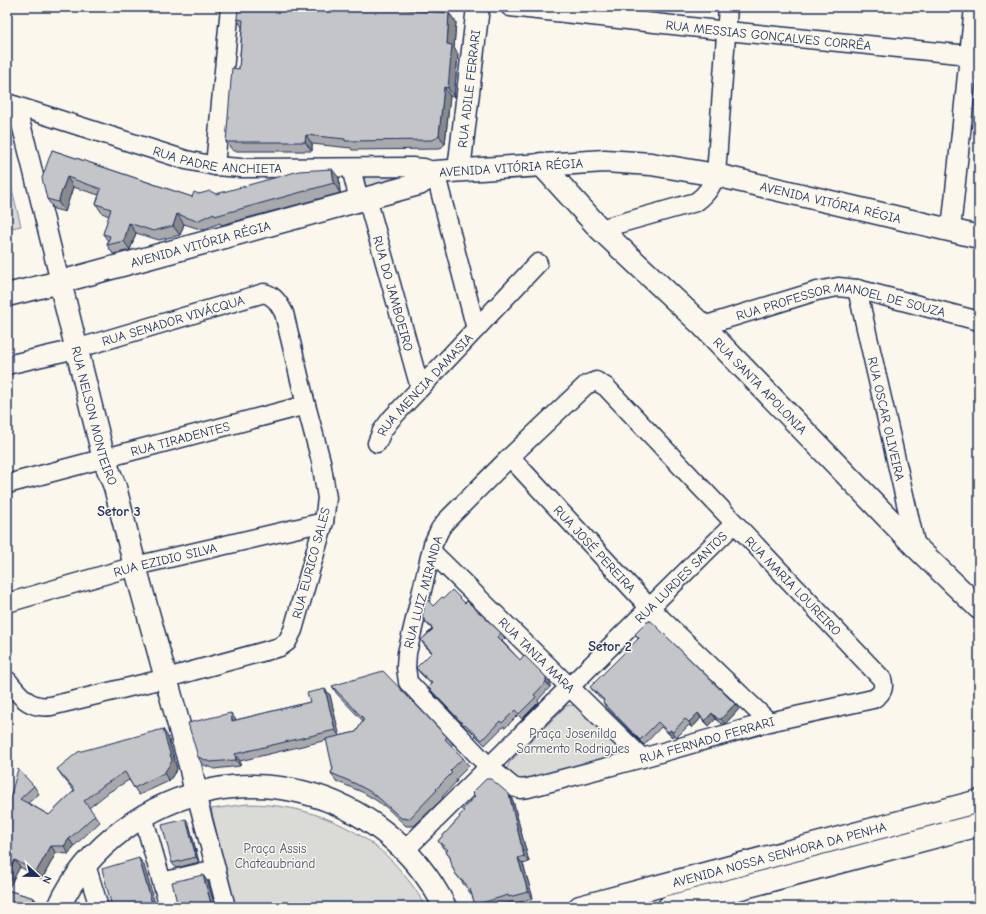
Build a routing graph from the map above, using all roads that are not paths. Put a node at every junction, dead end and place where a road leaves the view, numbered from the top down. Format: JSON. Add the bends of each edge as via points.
{"nodes":[{"id":1,"x":230,"y":7,"type":"edge"},
{"id":2,"x":478,"y":7,"type":"edge"},
{"id":3,"x":510,"y":7,"type":"edge"},
{"id":4,"x":728,"y":7,"type":"edge"},
{"id":5,"x":974,"y":7,"type":"edge"},
{"id":6,"x":727,"y":31,"type":"junction"},
{"id":7,"x":974,"y":56,"type":"edge"},
{"id":8,"x":11,"y":104,"type":"edge"},
{"id":9,"x":541,"y":164,"type":"junction"},
{"id":10,"x":215,"y":166,"type":"junction"},
{"id":11,"x":351,"y":168,"type":"junction"},
{"id":12,"x":459,"y":170,"type":"junction"},
{"id":13,"x":435,"y":172,"type":"junction"},
{"id":14,"x":716,"y":174,"type":"junction"},
{"id":15,"x":363,"y":199,"type":"junction"},
{"id":16,"x":600,"y":229,"type":"junction"},
{"id":17,"x":951,"y":230,"type":"junction"},
{"id":18,"x":979,"y":237,"type":"edge"},
{"id":19,"x":538,"y":263,"type":"dead end"},
{"id":20,"x":60,"y":282,"type":"junction"},
{"id":21,"x":857,"y":290,"type":"junction"},
{"id":22,"x":269,"y":294,"type":"joint"},
{"id":23,"x":7,"y":295,"type":"edge"},
{"id":24,"x":979,"y":321,"type":"edge"},
{"id":25,"x":703,"y":326,"type":"junction"},
{"id":26,"x":476,"y":329,"type":"junction"},
{"id":27,"x":76,"y":349,"type":"junction"},
{"id":28,"x":7,"y":365,"type":"edge"},
{"id":29,"x":596,"y":381,"type":"joint"},
{"id":30,"x":420,"y":388,"type":"junction"},
{"id":31,"x":306,"y":405,"type":"junction"},
{"id":32,"x":377,"y":443,"type":"dead end"},
{"id":33,"x":510,"y":456,"type":"junction"},
{"id":34,"x":104,"y":458,"type":"junction"},
{"id":35,"x":7,"y":484,"type":"edge"},
{"id":36,"x":324,"y":522,"type":"junction"},
{"id":37,"x":734,"y":524,"type":"junction"},
{"id":38,"x":916,"y":547,"type":"junction"},
{"id":39,"x":432,"y":552,"type":"junction"},
{"id":40,"x":135,"y":566,"type":"junction"},
{"id":41,"x":7,"y":603,"type":"edge"},
{"id":42,"x":649,"y":607,"type":"junction"},
{"id":43,"x":979,"y":608,"type":"edge"},
{"id":44,"x":167,"y":678,"type":"junction"},
{"id":45,"x":7,"y":680,"type":"edge"},
{"id":46,"x":570,"y":687,"type":"junction"},
{"id":47,"x":883,"y":691,"type":"joint"},
{"id":48,"x":769,"y":722,"type":"junction"},
{"id":49,"x":642,"y":758,"type":"junction"},
{"id":50,"x":490,"y":767,"type":"junction"},
{"id":51,"x":196,"y":794,"type":"junction"},
{"id":52,"x":979,"y":801,"type":"edge"},
{"id":53,"x":144,"y":816,"type":"junction"},
{"id":54,"x":979,"y":825,"type":"edge"},
{"id":55,"x":886,"y":826,"type":"junction"},
{"id":56,"x":892,"y":848,"type":"junction"},
{"id":57,"x":405,"y":850,"type":"junction"},
{"id":58,"x":86,"y":865,"type":"junction"},
{"id":59,"x":216,"y":869,"type":"junction"},
{"id":60,"x":162,"y":882,"type":"junction"},
{"id":61,"x":615,"y":902,"type":"edge"},
{"id":62,"x":59,"y":907,"type":"edge"},
{"id":63,"x":99,"y":907,"type":"edge"},
{"id":64,"x":169,"y":907,"type":"edge"},
{"id":65,"x":226,"y":907,"type":"edge"},
{"id":66,"x":445,"y":907,"type":"edge"},
{"id":67,"x":580,"y":907,"type":"edge"},
{"id":68,"x":669,"y":907,"type":"edge"}],
"edges":[{"from":1,"to":10,"type":"street"},
{"from":2,"to":12,"type":"street","name":"RUA ADILE FERRARI"},
{"from":3,"to":6,"type":"street","name":"RUA MESSIAS GONÇALVES CORRÊA"},
{"from":4,"to":6,"type":"street"},
{"from":5,"to":7,"type":"street"},
{"from":6,"to":7,"type":"street","name":"RUA MESSIAS GONÇALVES CORRÊA"},
{"from":6,"to":14,"type":"street"},
{"from":7,"to":17,"type":"street"},
{"from":8,"to":10,"type":"street","name":"RUA PADRE ANCHIETA","via":[[186,160]]},
{"from":8,"to":20,"type":"street","name":"RUA NELSON MONTEIRO","via":[[26,143]]},
{"from":9,"to":12,"type":"street","name":"AVENIDA VITÓRIA RÉGIA"},
{"from":9,"to":14,"type":"street","name":"AVENIDA VITÓRIA RÉGIA","via":[[604,161],[651,164]]},
{"from":9,"to":16,"type":"street","name":"RUA SANTA APOLONIA"},
{"from":10,"to":11,"type":"street","name":"RUA PADRE ANCHIETA"},
{"from":11,"to":13,"type":"street","name":"RUA PADRE ANCHIETA","via":[[418,168]]},
{"from":11,"to":15,"type":"street","name":"RUA DO JAMBOEIRO"},
{"from":12,"to":13,"type":"street","name":"AVENIDA VITÓRIA RÉGIA"},
{"from":13,"to":15,"type":"street","name":"AVENIDA VITÓRIA RÉGIA","via":[[419,184]]},
{"from":13,"to":26,"type":"street","name":"RUA MENCIA DAMASIA"},
{"from":14,"to":16,"type":"street","via":[[706,194],[696,202]]},
{"from":14,"to":17,"type":"street","name":"AVENIDA VITÓRIA RÉGIA"},
{"from":15,"to":20,"type":"street","name":"AVENIDA VITÓRIA RÉGIA"},
{"from":15,"to":30,"type":"street","name":"RUA DO JAMBOEIRO"},
{"from":16,"to":25,"type":"street","name":"RUA SANTA APOLONIA"},
{"from":17,"to":18,"type":"street","name":"AVENIDA VITÓRIA RÉGIA"},
{"from":19,"to":26,"type":"street","name":"RUA MENCIA DAMASIA"},
{"from":20,"to":23,"type":"street","name":"AVENIDA VITÓRIA RÉGIA"},
{"from":20,"to":27,"type":"street","name":"RUA NELSON MONTEIRO"},
{"from":21,"to":24,"type":"street","name":"RUA PROFESSOR MANOEL DE SOUZA"},
{"from":21,"to":25,"type":"street","name":"RUA PROFESSOR MANOEL DE SOUZA","via":[[838,287],[817,291]]},
{"from":21,"to":38,"type":"street","name":"RUA OSCAR OLIVEIRA"},
{"from":22,"to":27,"type":"street","name":"RUA SENADOR VIVÁCQUA","via":[[264,293]]},
{"from":22,"to":31,"type":"street","name":"RUA EURICO SALES","via":[[279,303],[284,313]]},
{"from":25,"to":38,"type":"street","name":"RUA SANTA APOLONIA"},
{"from":26,"to":30,"type":"street","name":"RUA MENCIA DAMASIA"},
{"from":27,"to":28,"type":"street","name":"RUA SENADOR VIVÁCQUA"},
{"from":27,"to":34,"type":"street","name":"RUA NELSON MONTEIRO"},
{"from":29,"to":33,"type":"street","name":"RUA LUIZ MIRANDA","via":[[586,385]]},
{"from":29,"to":37,"type":"street","name":"RUA MARIA LOUREIRO","via":[[606,387]]},
{"from":30,"to":32,"type":"street","name":"RUA MENCIA DAMASIA","via":[[386,424]]},
{"from":31,"to":34,"type":"street","name":"RUA TIRADENTES"},
{"from":31,"to":36,"type":"street","name":"RUA EURICO SALES","via":[[325,478],[327,498]]},
{"from":33,"to":39,"type":"street","name":"RUA LUIZ MIRANDA","via":[[446,521],[436,537]]},
{"from":33,"to":42,"type":"street","name":"RUA JOSÉ PEREIRA"},
{"from":34,"to":35,"type":"street","name":"RUA TIRADENTES"},
{"from":34,"to":40,"type":"street","name":"RUA NELSON MONTEIRO","via":[[115,487]]},
{"from":36,"to":40,"type":"street","name":"RUA EZIDIO SILVA"},
{"from":36,"to":44,"type":"street","name":"RUA EURICO SALES","via":[[293,630],[287,642],[280,647]]},
{"from":37,"to":42,"type":"street","name":"RUA LURDES SANTOS"},
{"from":37,"to":47,"type":"street","name":"RUA MARIA LOUREIRO","via":[[882,679]]},
{"from":38,"to":43,"type":"street","name":"RUA SANTA APOLONIA"},
{"from":39,"to":46,"type":"street","name":"RUA TANIA MARA"},
{"from":39,"to":50,"type":"street","name":"RUA LUIZ MIRANDA","via":[[407,653],[406,675],[408,682]]},
{"from":40,"to":41,"type":"street","name":"RUA EZIDIO SILVA"},
{"from":40,"to":44,"type":"street","name":"RUA NELSON MONTEIRO"},
{"from":42,"to":46,"type":"street","name":"RUA LURDES SANTOS"},
{"from":42,"to":48,"type":"street","name":"RUA JOSÉ PEREIRA"},
{"from":44,"to":45,"type":"street","via":[[41,707],[26,701]]},
{"from":44,"to":51,"type":"street","name":"RUA NELSON MONTEIRO"},
{"from":46,"to":49,"type":"street","name":"RUA TANIA MARA"},
{"from":46,"to":50,"type":"street","name":"RUA LURDES SANTOS"},
{"from":47,"to":48,"type":"street","name":"RUA FERNADO FERRARI","via":[[873,699]]},
{"from":48,"to":49,"type":"street","name":"RUA FERNADO FERRARI"},
{"from":49,"to":50,"type":"street","name":"RUA FERNADO FERRARI","via":[[520,789],[513,787]]},
{"from":50,"to":57,"type":"street","name":"RUA LURDES SANTOS"},
{"from":51,"to":53,"type":"street"},
{"from":51,"to":57,"type":"street","via":[[257,786],[300,792],[335,803],[361,816]]},
{"from":51,"to":59,"type":"street"},
{"from":52,"to":55,"type":"street","name":"AVENIDA NOSSA SENHORA DA PENHA"},
{"from":53,"to":58,"type":"street","via":[[116,835]]},
{"from":53,"to":60,"type":"street"},
{"from":54,"to":56,"type":"street","name":"AVENIDA NOSSA SENHORA DA PENHA"},
{"from":55,"to":56,"type":"street"},
{"from":55,"to":61,"type":"street","name":"AVENIDA NOSSA SENHORA DA PENHA"},
{"from":56,"to":68,"type":"street","name":"AVENIDA NOSSA SENHORA DA PENHA"},
{"from":57,"to":66,"type":"street","via":[[438,892]]},
{"from":58,"to":62,"type":"street"},
{"from":58,"to":63,"type":"street"},
{"from":59,"to":60,"type":"street"},
{"from":59,"to":65,"type":"street"},
{"from":60,"to":64,"type":"street"},
{"from":61,"to":67,"type":"street","name":"AVENIDA NOSSA SENHORA DA PENHA"}]}
